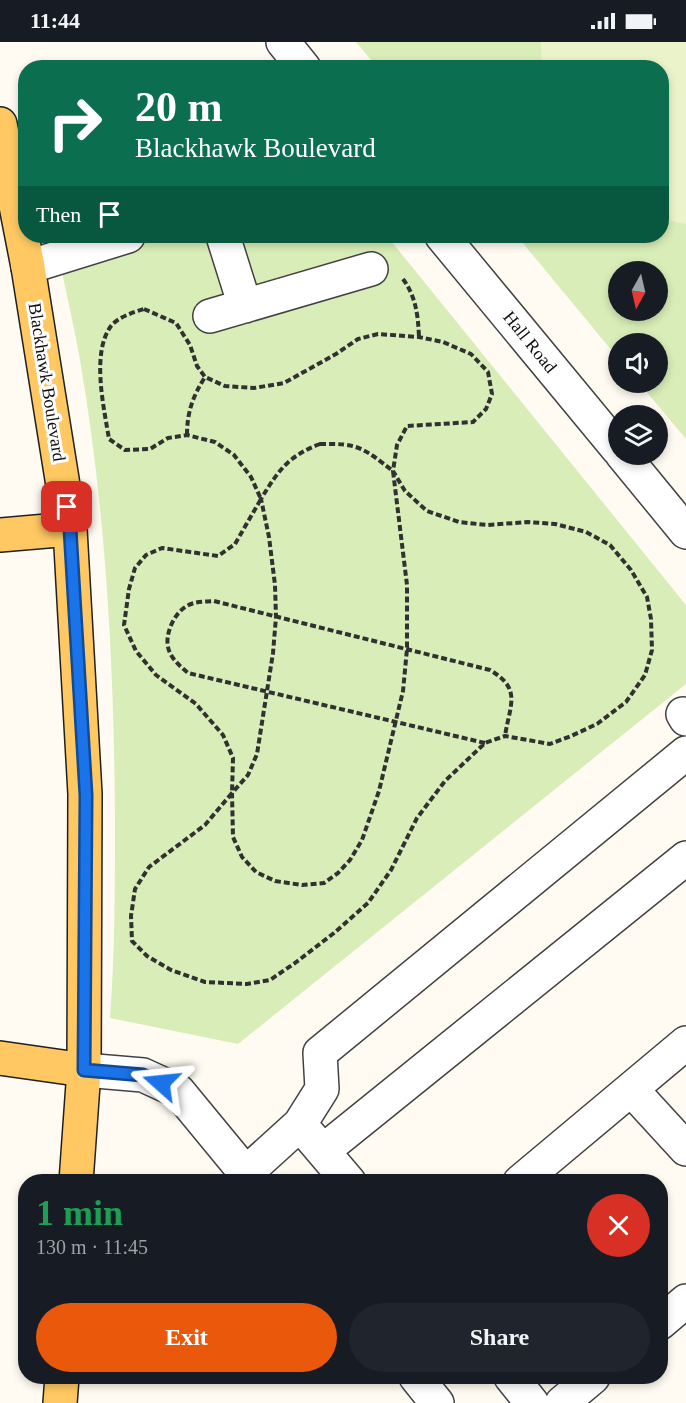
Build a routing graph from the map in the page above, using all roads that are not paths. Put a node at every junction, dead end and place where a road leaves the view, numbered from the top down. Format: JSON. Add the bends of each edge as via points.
{"nodes":[{"id":1,"x":283,"y":42,"type":"edge"},
{"id":2,"x":298,"y":60,"type":"edge"},
{"id":3,"x":0,"y":124,"type":"edge"},
{"id":4,"x":18,"y":216,"type":"edge"},
{"id":5,"x":23,"y":243,"type":"edge"},
{"id":6,"x":106,"y":243,"type":"edge"},
{"id":7,"x":225,"y":243,"type":"edge"},
{"id":8,"x":448,"y":243,"type":"edge"},
{"id":9,"x":28,"y":267,"type":"junction"},
{"id":10,"x":371,"y":269,"type":"road end"},
{"id":11,"x":245,"y":306,"type":"junction"},
{"id":12,"x":210,"y":316,"type":"dead end"},
{"id":13,"x":608,"y":437,"type":"edge"},
{"id":14,"x":631,"y":465,"type":"edge"},
{"id":15,"x":70,"y":529,"type":"junction"},
{"id":16,"x":686,"y":532,"type":"edge"},
{"id":17,"x":0,"y":536,"type":"edge"},
{"id":18,"x":686,"y":753,"type":"edge"},
{"id":19,"x":686,"y":858,"type":"edge"},
{"id":20,"x":686,"y":1043,"type":"edge"},
{"id":21,"x":0,"y":1058,"type":"edge"},
{"id":22,"x":84,"y":1070,"type":"junction"},
{"id":23,"x":631,"y":1089,"type":"junction"},
{"id":24,"x":300,"y":1124,"type":"junction"},
{"id":25,"x":686,"y":1149,"type":"edge"},
{"id":26,"x":323,"y":1151,"type":"junction"},
{"id":27,"x":77,"y":1174,"type":"edge"},
{"id":28,"x":247,"y":1174,"type":"edge"},
{"id":29,"x":253,"y":1174,"type":"edge"},
{"id":30,"x":342,"y":1174,"type":"edge"},
{"id":31,"x":530,"y":1174,"type":"edge"},
{"id":32,"x":686,"y":1301,"type":"edge"},
{"id":33,"x":668,"y":1316,"type":"edge"},
{"id":34,"x":61,"y":1384,"type":"edge"},
{"id":35,"x":422,"y":1384,"type":"edge"},
{"id":36,"x":517,"y":1384,"type":"edge"},
{"id":37,"x":585,"y":1384,"type":"edge"},
{"id":38,"x":60,"y":1403,"type":"edge"},
{"id":39,"x":437,"y":1403,"type":"edge"},
{"id":40,"x":532,"y":1403,"type":"edge"},
{"id":41,"x":562,"y":1403,"type":"edge"}],
"edges":[{"from":1,"to":2,"type":"street"},
{"from":3,"to":4,"type":"main road","name":"Blackhawk Boulevard"},
{"from":5,"to":9,"type":"main road","name":"Blackhawk Boulevard"},
{"from":6,"to":9,"type":"street"},
{"from":7,"to":11,"type":"street"},
{"from":8,"to":13,"type":"street","name":"Hall Road"},
{"from":9,"to":15,"type":"main road","name":"Blackhawk Boulevard"},
{"from":10,"to":11,"type":"street"},
{"from":11,"to":12,"type":"street"},
{"from":14,"to":16,"type":"street"},
{"from":15,"to":17,"type":"main road"},
{"from":15,"to":22,"type":"main road","name":"Blackhawk Boulevard","via":[[86,795]]},
{"from":18,"to":24,"type":"street","via":[[320,1053],[321,1089]]},
{"from":19,"to":26,"type":"street"},
{"from":20,"to":23,"type":"street"},
{"from":21,"to":22,"type":"main road"},
{"from":22,"to":27,"type":"main road","name":"Blackhawk Boulevard"},
{"from":22,"to":28,"type":"street","via":[[143,1075],[178,1091]]},
{"from":23,"to":25,"type":"street"},
{"from":23,"to":31,"type":"street"},
{"from":24,"to":26,"type":"street"},
{"from":24,"to":29,"type":"street"},
{"from":26,"to":30,"type":"street"},
{"from":32,"to":33,"type":"street"},
{"from":34,"to":38,"type":"main road"},
{"from":35,"to":39,"type":"street"},
{"from":36,"to":40,"type":"street"},
{"from":37,"to":41,"type":"street"}]}
